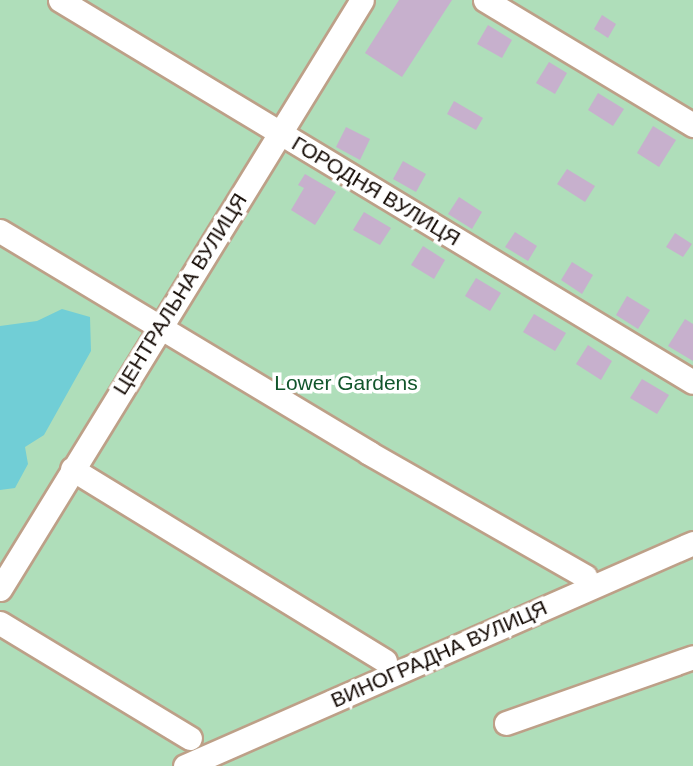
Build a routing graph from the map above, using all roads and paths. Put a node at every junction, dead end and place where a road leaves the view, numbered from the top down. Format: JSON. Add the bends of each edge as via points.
{"nodes":[{"id":1,"x":60,"y":0,"type":"edge"},
{"id":2,"x":362,"y":0,"type":"edge"},
{"id":3,"x":485,"y":0,"type":"edge"},
{"id":4,"x":693,"y":125,"type":"edge"},
{"id":5,"x":280,"y":133,"type":"junction"},
{"id":6,"x":0,"y":231,"type":"edge"},
{"id":7,"x":159,"y":327,"type":"junction"},
{"id":8,"x":693,"y":382,"type":"edge"},
{"id":9,"x":72,"y":469,"type":"junction"},
{"id":10,"x":693,"y":543,"type":"edge"},
{"id":11,"x":585,"y":576,"type":"dead end"},
{"id":12,"x":0,"y":589,"type":"edge"},
{"id":13,"x":0,"y":623,"type":"edge"},
{"id":14,"x":693,"y":657,"type":"edge"},
{"id":15,"x":386,"y":661,"type":"dead end"},
{"id":16,"x":506,"y":723,"type":"dead end"},
{"id":17,"x":190,"y":738,"type":"dead end"},
{"id":18,"x":186,"y":766,"type":"edge"}],
"edges":[{"from":1,"to":5,"type":"street","name":"ГОРОДНЯ ВУЛИЦЯ"},
{"from":2,"to":5,"type":"street","name":"ЦЕНТРАЛЬНА ВУЛИЦЯ"},
{"from":3,"to":4,"type":"street"},
{"from":5,"to":7,"type":"street","name":"ЦЕНТРАЛЬНА ВУЛИЦЯ"},
{"from":5,"to":8,"type":"street","name":"ГОРОДНЯ ВУЛИЦЯ"},
{"from":6,"to":7,"type":"street"},
{"from":7,"to":9,"type":"street","name":"ЦЕНТРАЛЬНА ВУЛИЦЯ"},
{"from":7,"to":11,"type":"street"},
{"from":9,"to":12,"type":"street","name":"ЦЕНТРАЛЬНА ВУЛИЦЯ"},
{"from":9,"to":15,"type":"street"},
{"from":10,"to":18,"type":"street","name":"ВИНОГРАДНА ВУЛИЦЯ"},
{"from":13,"to":17,"type":"street"},
{"from":14,"to":16,"type":"street"}]}
